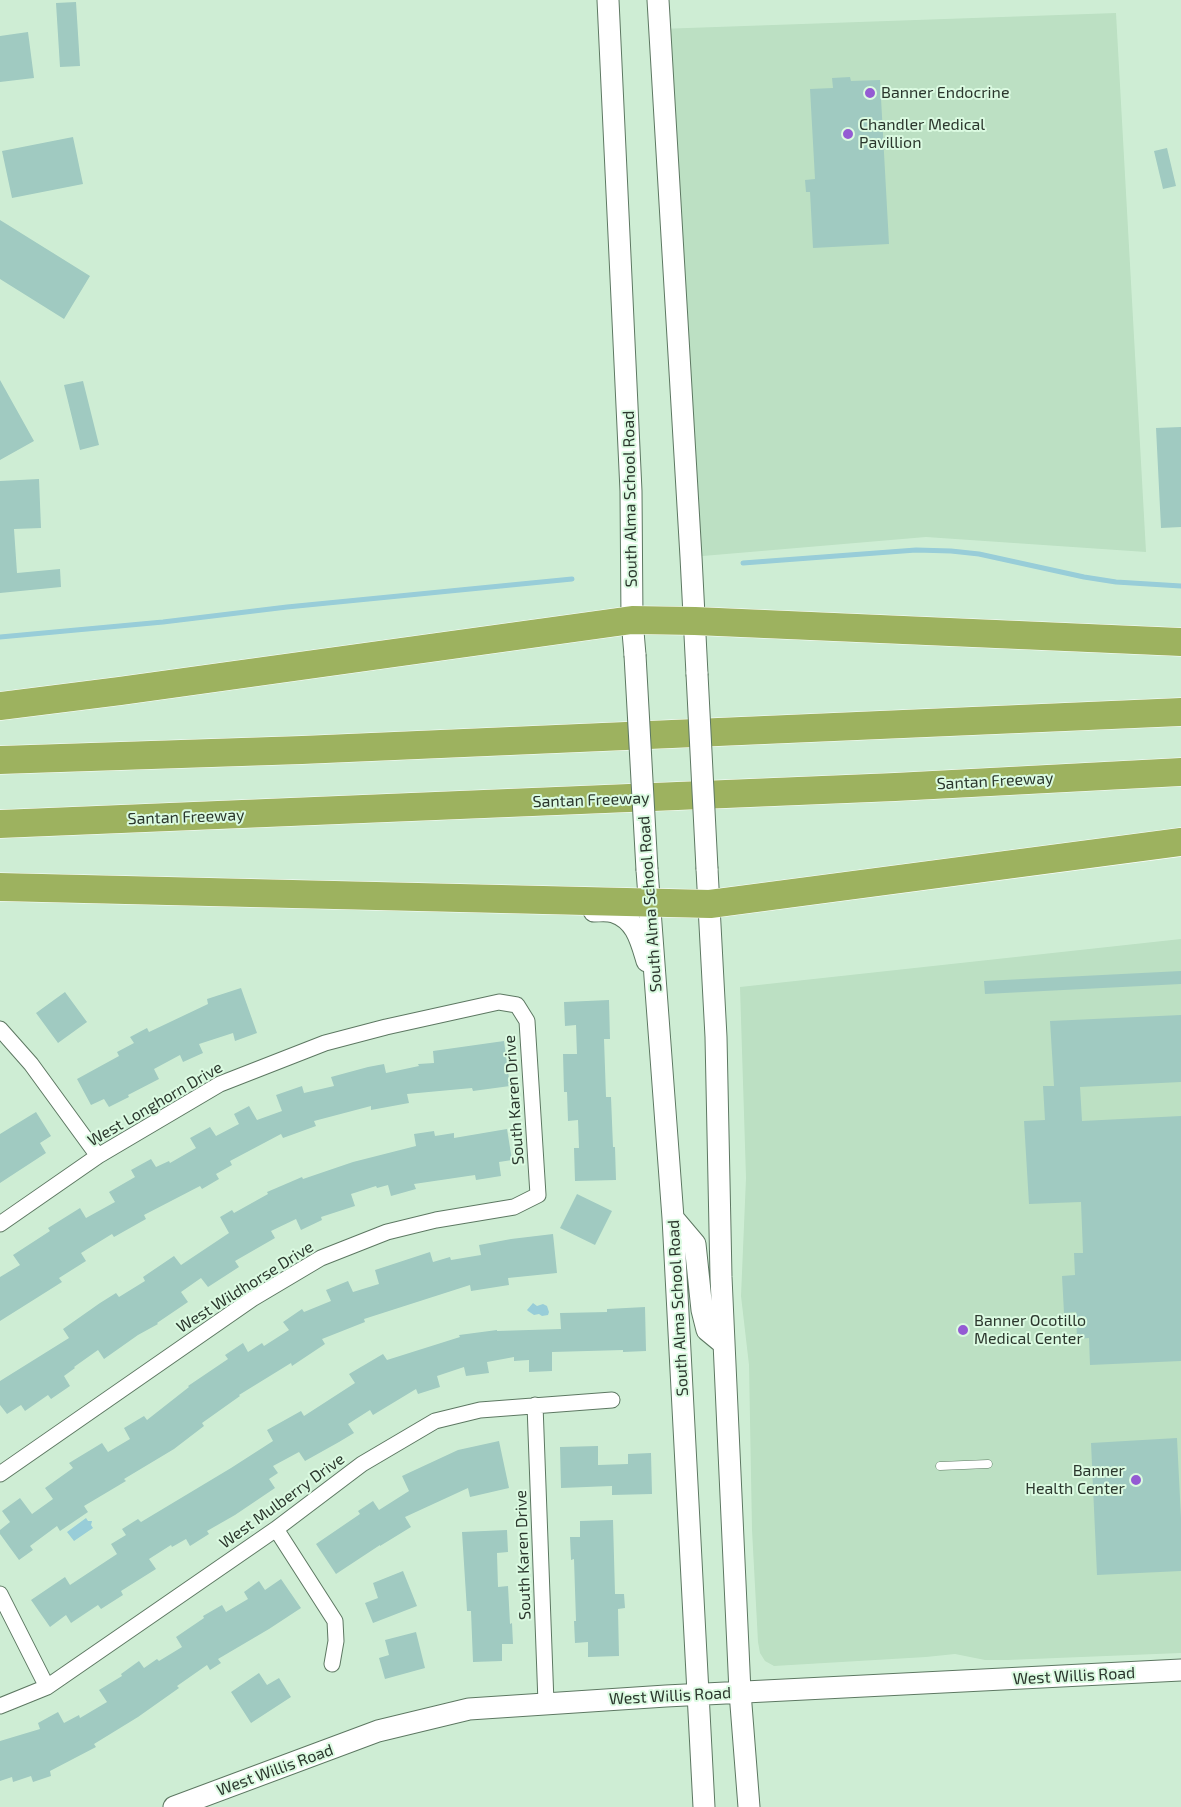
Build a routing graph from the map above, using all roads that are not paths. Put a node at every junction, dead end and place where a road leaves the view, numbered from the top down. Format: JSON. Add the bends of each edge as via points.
{"nodes":[{"id":1,"x":608,"y":0,"type":"edge"},
{"id":2,"x":658,"y":0,"type":"edge"},
{"id":3,"x":632,"y":620,"type":"junction"},
{"id":4,"x":695,"y":621,"type":"junction"},
{"id":5,"x":1181,"y":642,"type":"edge"},
{"id":6,"x":0,"y":706,"type":"edge"},
{"id":7,"x":1181,"y":712,"type":"edge"},
{"id":8,"x":0,"y":760,"type":"edge"},
{"id":9,"x":1181,"y":772,"type":"edge"},
{"id":10,"x":0,"y":824,"type":"edge"},
{"id":11,"x":1181,"y":842,"type":"edge"},
{"id":12,"x":0,"y":887,"type":"edge"},
{"id":13,"x":322,"y":894,"type":"junction"},
{"id":14,"x":650,"y":902,"type":"junction"},
{"id":15,"x":710,"y":904,"type":"junction"},
{"id":16,"x":656,"y":991,"type":"junction"},
{"id":17,"x":517,"y":1005,"type":"joint"},
{"id":18,"x":0,"y":1029,"type":"edge"},
{"id":19,"x":98,"y":1156,"type":"junction"},
{"id":20,"x":538,"y":1195,"type":"joint"},
{"id":21,"x":673,"y":1218,"type":"junction"},
{"id":22,"x":0,"y":1224,"type":"edge"},
{"id":23,"x":724,"y":1344,"type":"junction"},
{"id":24,"x":612,"y":1400,"type":"dead end"},
{"id":25,"x":535,"y":1405,"type":"junction"},
{"id":26,"x":988,"y":1464,"type":"dead end"},
{"id":27,"x":940,"y":1466,"type":"dead end"},
{"id":28,"x":0,"y":1474,"type":"edge"},
{"id":29,"x":276,"y":1529,"type":"junction"},
{"id":30,"x":0,"y":1594,"type":"edge"},
{"id":31,"x":332,"y":1664,"type":"dead end"},
{"id":32,"x":1181,"y":1670,"type":"edge"},
{"id":33,"x":47,"y":1687,"type":"junction"},
{"id":34,"x":740,"y":1692,"type":"junction"},
{"id":35,"x":700,"y":1694,"type":"junction"},
{"id":36,"x":546,"y":1703,"type":"junction"},
{"id":37,"x":0,"y":1706,"type":"edge"},
{"id":38,"x":174,"y":1807,"type":"edge"},
{"id":39,"x":704,"y":1807,"type":"edge"},
{"id":40,"x":749,"y":1807,"type":"edge"}],
"edges":[{"from":1,"to":3,"type":"main road","name":"South Alma School Road","via":[[631,491]]},
{"from":2,"to":4,"type":"main road"},
{"from":3,"to":4,"type":"highway"},
{"from":3,"to":6,"type":"highway"},
{"from":3,"to":14,"type":"main road","name":"South Alma School Road","bridge":true},
{"from":4,"to":5,"type":"highway"},
{"from":4,"to":15,"type":"main road","bridge":true},
{"from":7,"to":8,"type":"highway","via":[[312,750]]},
{"from":9,"to":10,"type":"highway","name":"Santan Freeway"},
{"from":11,"to":15,"type":"highway"},
{"from":12,"to":13,"type":"highway"},
{"from":13,"to":14,"type":"highway"},
{"from":13,"to":16,"type":"main road","via":[[368,904],[613,911],[627,919],[640,938]]},
{"from":14,"to":15,"type":"highway"},
{"from":14,"to":16,"type":"main road","name":"South Alma School Road"},
{"from":15,"to":23,"type":"main road"},
{"from":16,"to":21,"type":"main road","name":"South Alma School Road"},
{"from":17,"to":19,"type":"street","name":"West Longhorn Drive","via":[[499,1002],[324,1043],[220,1084]]},
{"from":17,"to":20,"type":"street","name":"South Karen Drive","via":[[527,1021]]},
{"from":18,"to":19,"type":"street","via":[[31,1064]]},
{"from":19,"to":22,"type":"street","name":"West Longhorn Drive"},
{"from":20,"to":28,"type":"street","name":"West Wildhorse Drive","via":[[514,1207],[387,1232],[321,1258],[252,1299]]},
{"from":21,"to":23,"type":"main road","via":[[695,1244],[702,1310],[708,1330]]},
{"from":21,"to":35,"type":"main road","name":"South Alma School Road"},
{"from":23,"to":34,"type":"main road"},
{"from":24,"to":25,"type":"street","name":"West Mulberry Drive"},
{"from":25,"to":29,"type":"street","name":"West Mulberry Drive","via":[[480,1410],[435,1421],[362,1464]]},
{"from":25,"to":36,"type":"street","name":"South Karen Drive"},
{"from":26,"to":27,"type":"lane"},
{"from":29,"to":31,"type":"street","via":[[335,1621]]},
{"from":29,"to":33,"type":"street","name":"West Mulberry Drive"},
{"from":30,"to":33,"type":"street"},
{"from":32,"to":34,"type":"main road","name":"West Willis Road"},
{"from":33,"to":37,"type":"street","name":"West Mulberry Drive"},
{"from":34,"to":35,"type":"main road","name":"West Willis Road"},
{"from":34,"to":40,"type":"main road"},
{"from":35,"to":36,"type":"main road","name":"West Willis Road"},
{"from":35,"to":39,"type":"main road","name":"South Alma School Road"},
{"from":36,"to":38,"type":"main road","name":"West Willis Road","via":[[469,1709],[378,1731]]}]}
